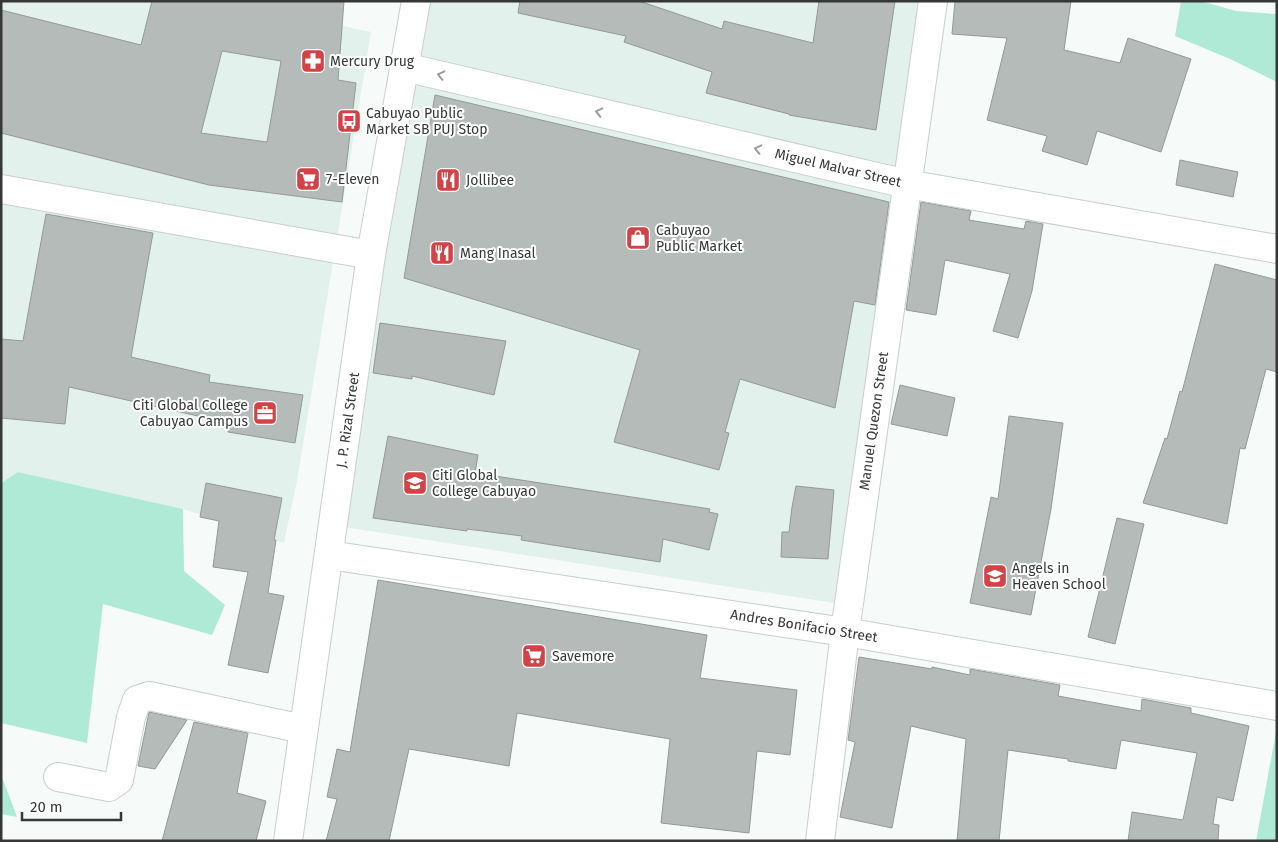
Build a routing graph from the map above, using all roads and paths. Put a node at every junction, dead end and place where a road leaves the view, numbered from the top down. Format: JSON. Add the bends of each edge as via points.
{"nodes":[{"id":1,"x":416,"y":1,"type":"edge"},
{"id":2,"x":933,"y":1,"type":"edge"},
{"id":3,"x":404,"y":67,"type":"junction"},
{"id":4,"x":907,"y":184,"type":"junction"},
{"id":5,"x":1,"y":189,"type":"edge"},
{"id":6,"x":1277,"y":249,"type":"edge"},
{"id":7,"x":371,"y":255,"type":"junction"},
{"id":8,"x":329,"y":555,"type":"junction"},
{"id":9,"x":845,"y":632,"type":"junction"},
{"id":10,"x":1277,"y":706,"type":"edge"},
{"id":11,"x":303,"y":729,"type":"junction"},
{"id":12,"x":58,"y":777,"type":"dead end"},
{"id":13,"x":288,"y":841,"type":"edge"},
{"id":14,"x":820,"y":841,"type":"edge"}],
"edges":[{"from":1,"to":3,"type":"street","name":"J. P. Rizal Street"},
{"from":2,"to":4,"type":"street","name":"Manuel Quezon Street"},
{"from":4,"to":3,"type":"street","name":"Miguel Malvar Street","one_way":true},
{"from":3,"to":7,"type":"street","name":"J. P. Rizal Street"},
{"from":4,"to":6,"type":"street","name":"Miguel Malvar Street"},
{"from":4,"to":9,"type":"street","name":"Manuel Quezon Street"},
{"from":5,"to":7,"type":"street"},
{"from":7,"to":8,"type":"street","name":"J. P. Rizal Street"},
{"from":8,"to":9,"type":"street","name":"Andres Bonifacio Street"},
{"from":8,"to":11,"type":"street","name":"J. P. Rizal Street"},
{"from":9,"to":10,"type":"street","name":"Andres Bonifacio Street"},
{"from":9,"to":14,"type":"street","name":"Manuel Quezon Street"},
{"from":11,"to":12,"type":"street","via":[[149,696],[137,700],[119,780],[109,787]]},
{"from":11,"to":13,"type":"street","name":"J. P. Rizal Street"}]}
